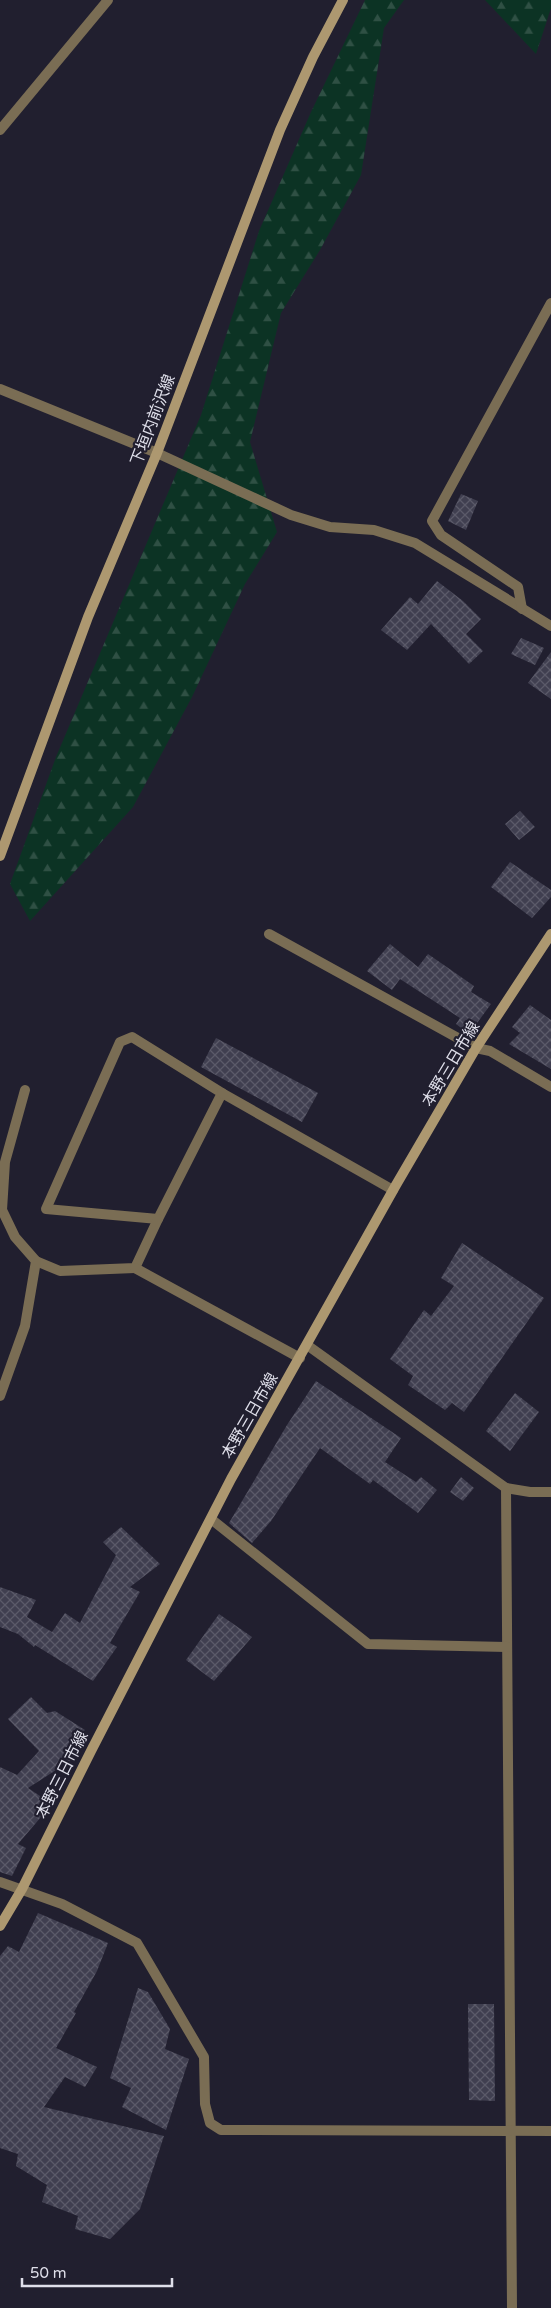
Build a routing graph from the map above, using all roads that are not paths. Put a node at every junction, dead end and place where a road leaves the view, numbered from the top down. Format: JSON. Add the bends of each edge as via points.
{"nodes":[{"id":1,"x":108,"y":0,"type":"edge"},
{"id":2,"x":344,"y":0,"type":"edge"},
{"id":3,"x":0,"y":130,"type":"edge"},
{"id":4,"x":551,"y":303,"type":"edge"},
{"id":5,"x":1,"y":392,"type":"edge"},
{"id":6,"x":157,"y":453,"type":"junction"},
{"id":7,"x":522,"y":609,"type":"junction"},
{"id":8,"x":551,"y":626,"type":"edge"},
{"id":9,"x":0,"y":856,"type":"edge"},
{"id":10,"x":269,"y":934,"type":"dead end"},
{"id":11,"x":551,"y":934,"type":"edge"},
{"id":12,"x":476,"y":1048,"type":"junction"},
{"id":13,"x":551,"y":1087,"type":"edge"},
{"id":14,"x":25,"y":1090,"type":"dead end"},
{"id":15,"x":222,"y":1093,"type":"junction"},
{"id":16,"x":393,"y":1190,"type":"junction"},
{"id":17,"x":158,"y":1218,"type":"junction"},
{"id":18,"x":36,"y":1261,"type":"junction"},
{"id":19,"x":135,"y":1268,"type":"junction"},
{"id":20,"x":307,"y":1345,"type":"junction"},
{"id":21,"x":300,"y":1358,"type":"junction"},
{"id":22,"x":0,"y":1396,"type":"edge"},
{"id":23,"x":506,"y":1488,"type":"junction"},
{"id":24,"x":551,"y":1492,"type":"edge"},
{"id":25,"x":211,"y":1518,"type":"junction"},
{"id":26,"x":507,"y":1648,"type":"junction"},
{"id":27,"x":0,"y":1882,"type":"edge"},
{"id":28,"x":22,"y":1889,"type":"junction"},
{"id":29,"x":0,"y":1926,"type":"edge"},
{"id":30,"x":511,"y":2131,"type":"junction"},
{"id":31,"x":551,"y":2131,"type":"edge"},
{"id":32,"x":512,"y":2308,"type":"edge"}],
"edges":[{"from":1,"to":3,"type":"street"},
{"from":2,"to":6,"type":"main road","name":"下垣内前沢線","via":[[313,57],[280,130]]},
{"from":4,"to":7,"type":"street","via":[[432,521],[440,534],[518,587]]},
{"from":5,"to":6,"type":"street"},
{"from":6,"to":7,"type":"street","via":[[291,515],[330,527],[374,530],[415,543]]},
{"from":6,"to":9,"type":"main road","name":"下垣内前沢線","via":[[88,617]]},
{"from":7,"to":8,"type":"street"},
{"from":10,"to":12,"type":"street"},
{"from":11,"to":12,"type":"main road","name":"本野三日市線"},
{"from":12,"to":13,"type":"street","via":[[490,1051]]},
{"from":12,"to":16,"type":"main road","name":"本野三日市線"},
{"from":14,"to":18,"type":"street","via":[[5,1162],[2,1210],[15,1237]]},
{"from":15,"to":16,"type":"street"},
{"from":15,"to":17,"type":"street"},
{"from":15,"to":17,"type":"street","via":[[132,1037],[120,1042],[46,1209]]},
{"from":16,"to":20,"type":"main road","name":"本野三日市線"},
{"from":17,"to":19,"type":"street"},
{"from":18,"to":19,"type":"street","via":[[60,1271]]},
{"from":18,"to":22,"type":"street","via":[[25,1326]]},
{"from":19,"to":21,"type":"street"},
{"from":20,"to":21,"type":"main road","name":"本野三日市線"},
{"from":20,"to":23,"type":"street"},
{"from":21,"to":25,"type":"main road","name":"本野三日市線"},
{"from":23,"to":24,"type":"street"},
{"from":23,"to":26,"type":"street"},
{"from":25,"to":26,"type":"street","via":[[368,1644]]},
{"from":25,"to":28,"type":"main road","name":"本野三日市線"},
{"from":26,"to":30,"type":"street"},
{"from":27,"to":28,"type":"street"},
{"from":28,"to":29,"type":"main road","name":"本野三日市線"},
{"from":28,"to":30,"type":"street","via":[[62,1904],[137,1943],[204,2057],[205,2104],[210,2123],[221,2130]]},
{"from":30,"to":31,"type":"street"},
{"from":30,"to":32,"type":"street"}]}
